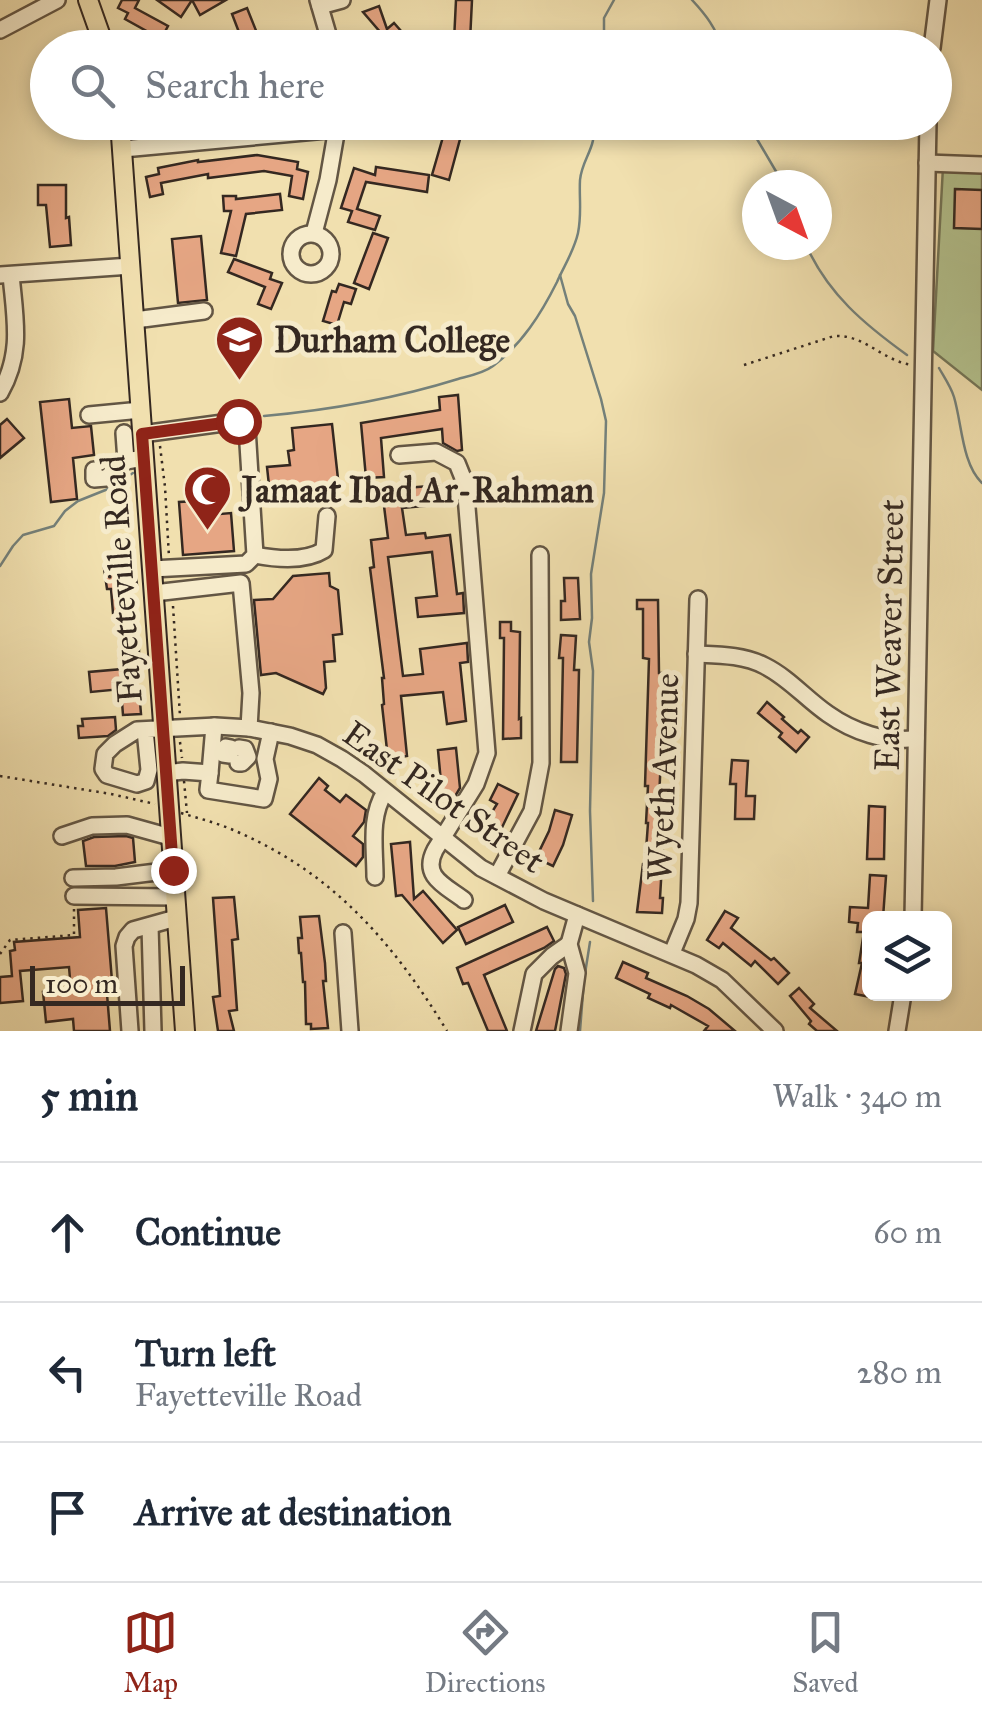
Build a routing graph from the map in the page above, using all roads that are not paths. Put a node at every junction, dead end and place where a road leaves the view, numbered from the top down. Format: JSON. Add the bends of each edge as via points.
{"nodes":[{"id":1,"x":57,"y":0,"type":"edge"},
{"id":2,"x":88,"y":0,"type":"edge"},
{"id":3,"x":342,"y":0,"type":"edge"},
{"id":4,"x":938,"y":0,"type":"edge"},
{"id":5,"x":319,"y":3,"type":"edge"},
{"id":6,"x":0,"y":30,"type":"edge"},
{"id":7,"x":99,"y":30,"type":"edge"},
{"id":8,"x":327,"y":30,"type":"edge"},
{"id":9,"x":934,"y":30,"type":"edge"},
{"id":10,"x":122,"y":140,"type":"edge"},
{"id":11,"x":201,"y":140,"type":"edge"},
{"id":12,"x":335,"y":140,"type":"edge"},
{"id":13,"x":928,"y":140,"type":"edge"},
{"id":14,"x":123,"y":148,"type":"junction"},
{"id":15,"x":927,"y":163,"type":"junction"},
{"id":16,"x":982,"y":166,"type":"edge"},
{"id":17,"x":314,"y":233,"type":"dead end"},
{"id":18,"x":131,"y":266,"type":"junction"},
{"id":19,"x":6,"y":275,"type":"edge"},
{"id":20,"x":204,"y":311,"type":"dead end"},
{"id":21,"x":135,"y":320,"type":"junction"},
{"id":22,"x":0,"y":393,"type":"edge"},
{"id":23,"x":141,"y":410,"type":"junction"},
{"id":24,"x":89,"y":415,"type":"dead end"},
{"id":25,"x":142,"y":436,"type":"junction"},
{"id":26,"x":399,"y":455,"type":"dead end"},
{"id":27,"x":135,"y":460,"type":"junction"},
{"id":28,"x":94,"y":470,"type":"dead end"},
{"id":29,"x":327,"y":516,"type":"dead end"},
{"id":30,"x":255,"y":555,"type":"junction"},
{"id":31,"x":540,"y":555,"type":"dead end"},
{"id":32,"x":161,"y":569,"type":"junction"},
{"id":33,"x":163,"y":596,"type":"junction"},
{"id":34,"x":698,"y":599,"type":"dead end"},
{"id":35,"x":696,"y":654,"type":"junction"},
{"id":36,"x":214,"y":726,"type":"junction"},
{"id":37,"x":249,"y":728,"type":"junction"},
{"id":38,"x":145,"y":730,"type":"dead end"},
{"id":39,"x":164,"y":730,"type":"junction"},
{"id":40,"x":271,"y":732,"type":"junction"},
{"id":41,"x":916,"y":738,"type":"junction"},
{"id":42,"x":235,"y":756,"type":"junction"},
{"id":43,"x":166,"y":773,"type":"junction"},
{"id":44,"x":210,"y":774,"type":"junction"},
{"id":45,"x":385,"y":792,"type":"junction"},
{"id":46,"x":62,"y":836,"type":"dead end"},
{"id":47,"x":170,"y":837,"type":"junction"},
{"id":48,"x":442,"y":838,"type":"junction"},
{"id":49,"x":173,"y":870,"type":"junction"},
{"id":50,"x":497,"y":876,"type":"junction"},
{"id":51,"x":375,"y":877,"type":"dead end"},
{"id":52,"x":73,"y":878,"type":"dead end"},
{"id":53,"x":74,"y":896,"type":"road end"},
{"id":54,"x":175,"y":897,"type":"junction"},
{"id":55,"x":464,"y":900,"type":"dead end"},
{"id":56,"x":912,"y":911,"type":"edge"},
{"id":57,"x":577,"y":915,"type":"junction"},
{"id":58,"x":176,"y":918,"type":"junction"},
{"id":59,"x":150,"y":926,"type":"junction"},
{"id":60,"x":343,"y":933,"type":"dead end"},
{"id":61,"x":569,"y":944,"type":"junction"},
{"id":62,"x":672,"y":953,"type":"junction"},
{"id":63,"x":902,"y":1001,"type":"edge"},
{"id":64,"x":130,"y":1031,"type":"edge"},
{"id":65,"x":154,"y":1031,"type":"edge"},
{"id":66,"x":185,"y":1031,"type":"edge"},
{"id":67,"x":350,"y":1031,"type":"edge"},
{"id":68,"x":522,"y":1031,"type":"edge"},
{"id":69,"x":569,"y":1031,"type":"edge"},
{"id":70,"x":774,"y":1031,"type":"edge"},
{"id":71,"x":897,"y":1031,"type":"edge"}],
"edges":[{"from":1,"to":6,"type":"street"},
{"from":2,"to":7,"type":"main road"},
{"from":3,"to":5,"type":"street"},
{"from":4,"to":9,"type":"street"},
{"from":5,"to":8,"type":"street"},
{"from":10,"to":14,"type":"main road","name":"Fayetteville Road"},
{"from":11,"to":14,"type":"street"},
{"from":12,"to":17,"type":"street"},
{"from":13,"to":15,"type":"street","name":"East Weaver Street"},
{"from":14,"to":18,"type":"main road","name":"Fayetteville Road"},
{"from":15,"to":16,"type":"street"},
{"from":15,"to":41,"type":"street","name":"East Weaver Street"},
{"from":18,"to":19,"type":"street"},
{"from":18,"to":21,"type":"main road","name":"Fayetteville Road"},
{"from":19,"to":22,"type":"street","via":[[17,340]]},
{"from":20,"to":21,"type":"street"},
{"from":21,"to":23,"type":"main road","name":"Fayetteville Road"},
{"from":23,"to":24,"type":"street"},
{"from":23,"to":25,"type":"main road","name":"Fayetteville Road"},
{"from":25,"to":27,"type":"main road","name":"Fayetteville Road"},
{"from":25,"to":30,"type":"street","via":[[238,421],[247,428]]},
{"from":26,"to":48,"type":"street","via":[[436,452],[457,463],[465,483],[487,753]]},
{"from":27,"to":28,"type":"street","via":[[106,478],[94,478]]},
{"from":27,"to":32,"type":"main road","name":"Fayetteville Road"},
{"from":29,"to":30,"type":"street","via":[[324,550],[316,556]]},
{"from":30,"to":32,"type":"street","via":[[246,564]]},
{"from":31,"to":50,"type":"street","via":[[538,786]]},
{"from":32,"to":33,"type":"main road","name":"Fayetteville Road"},
{"from":33,"to":37,"type":"street","via":[[242,584]]},
{"from":33,"to":39,"type":"main road","name":"Fayetteville Road"},
{"from":34,"to":35,"type":"street","name":"Wyeth Avenue"},
{"from":35,"to":41,"type":"street","via":[[754,661],[852,727],[890,739]]},
{"from":35,"to":62,"type":"street","name":"Wyeth Avenue","via":[[689,903]]},
{"from":36,"to":37,"type":"street","name":"East Pilot Street"},
{"from":36,"to":39,"type":"street","name":"East Pilot Street"},
{"from":36,"to":42,"type":"street"},
{"from":37,"to":40,"type":"street","name":"East Pilot Street"},
{"from":38,"to":39,"type":"street","name":"East Pilot Street"},
{"from":39,"to":43,"type":"main road","name":"Fayetteville Road"},
{"from":40,"to":42,"type":"street"},
{"from":40,"to":45,"type":"street","name":"East Pilot Street","via":[[317,745]]},
{"from":41,"to":56,"type":"street","name":"East Weaver Street"},
{"from":42,"to":44,"type":"street"},
{"from":42,"to":44,"type":"street","via":[[269,778],[264,799],[208,790]]},
{"from":43,"to":44,"type":"street"},
{"from":43,"to":47,"type":"main road","name":"Fayetteville Road"},
{"from":45,"to":48,"type":"street","name":"East Pilot Street"},
{"from":45,"to":51,"type":"street","via":[[374,816]]},
{"from":46,"to":47,"type":"street","via":[[128,825]]},
{"from":47,"to":49,"type":"main road","name":"Fayetteville Road"},
{"from":48,"to":50,"type":"street","name":"East Pilot Street"},
{"from":48,"to":55,"type":"street","via":[[431,873]]},
{"from":49,"to":52,"type":"street"},
{"from":49,"to":54,"type":"main road","name":"Fayetteville Road"},
{"from":50,"to":57,"type":"street","name":"East Pilot Street"},
{"from":53,"to":54,"type":"street"},
{"from":54,"to":58,"type":"main road","name":"Fayetteville Road"},
{"from":57,"to":61,"type":"street"},
{"from":57,"to":62,"type":"street","name":"East Pilot Street"},
{"from":58,"to":59,"type":"street"},
{"from":58,"to":66,"type":"main road","name":"Fayetteville Road"},
{"from":59,"to":64,"type":"street","via":[[133,930],[124,946]]},
{"from":59,"to":65,"type":"street"},
{"from":60,"to":67,"type":"street"},
{"from":61,"to":68,"type":"street","via":[[534,974]]},
{"from":61,"to":69,"type":"street","via":[[576,973]]},
{"from":62,"to":70,"type":"street","name":"East Pilot Street","via":[[722,980]]},
{"from":63,"to":71,"type":"street"}]}
